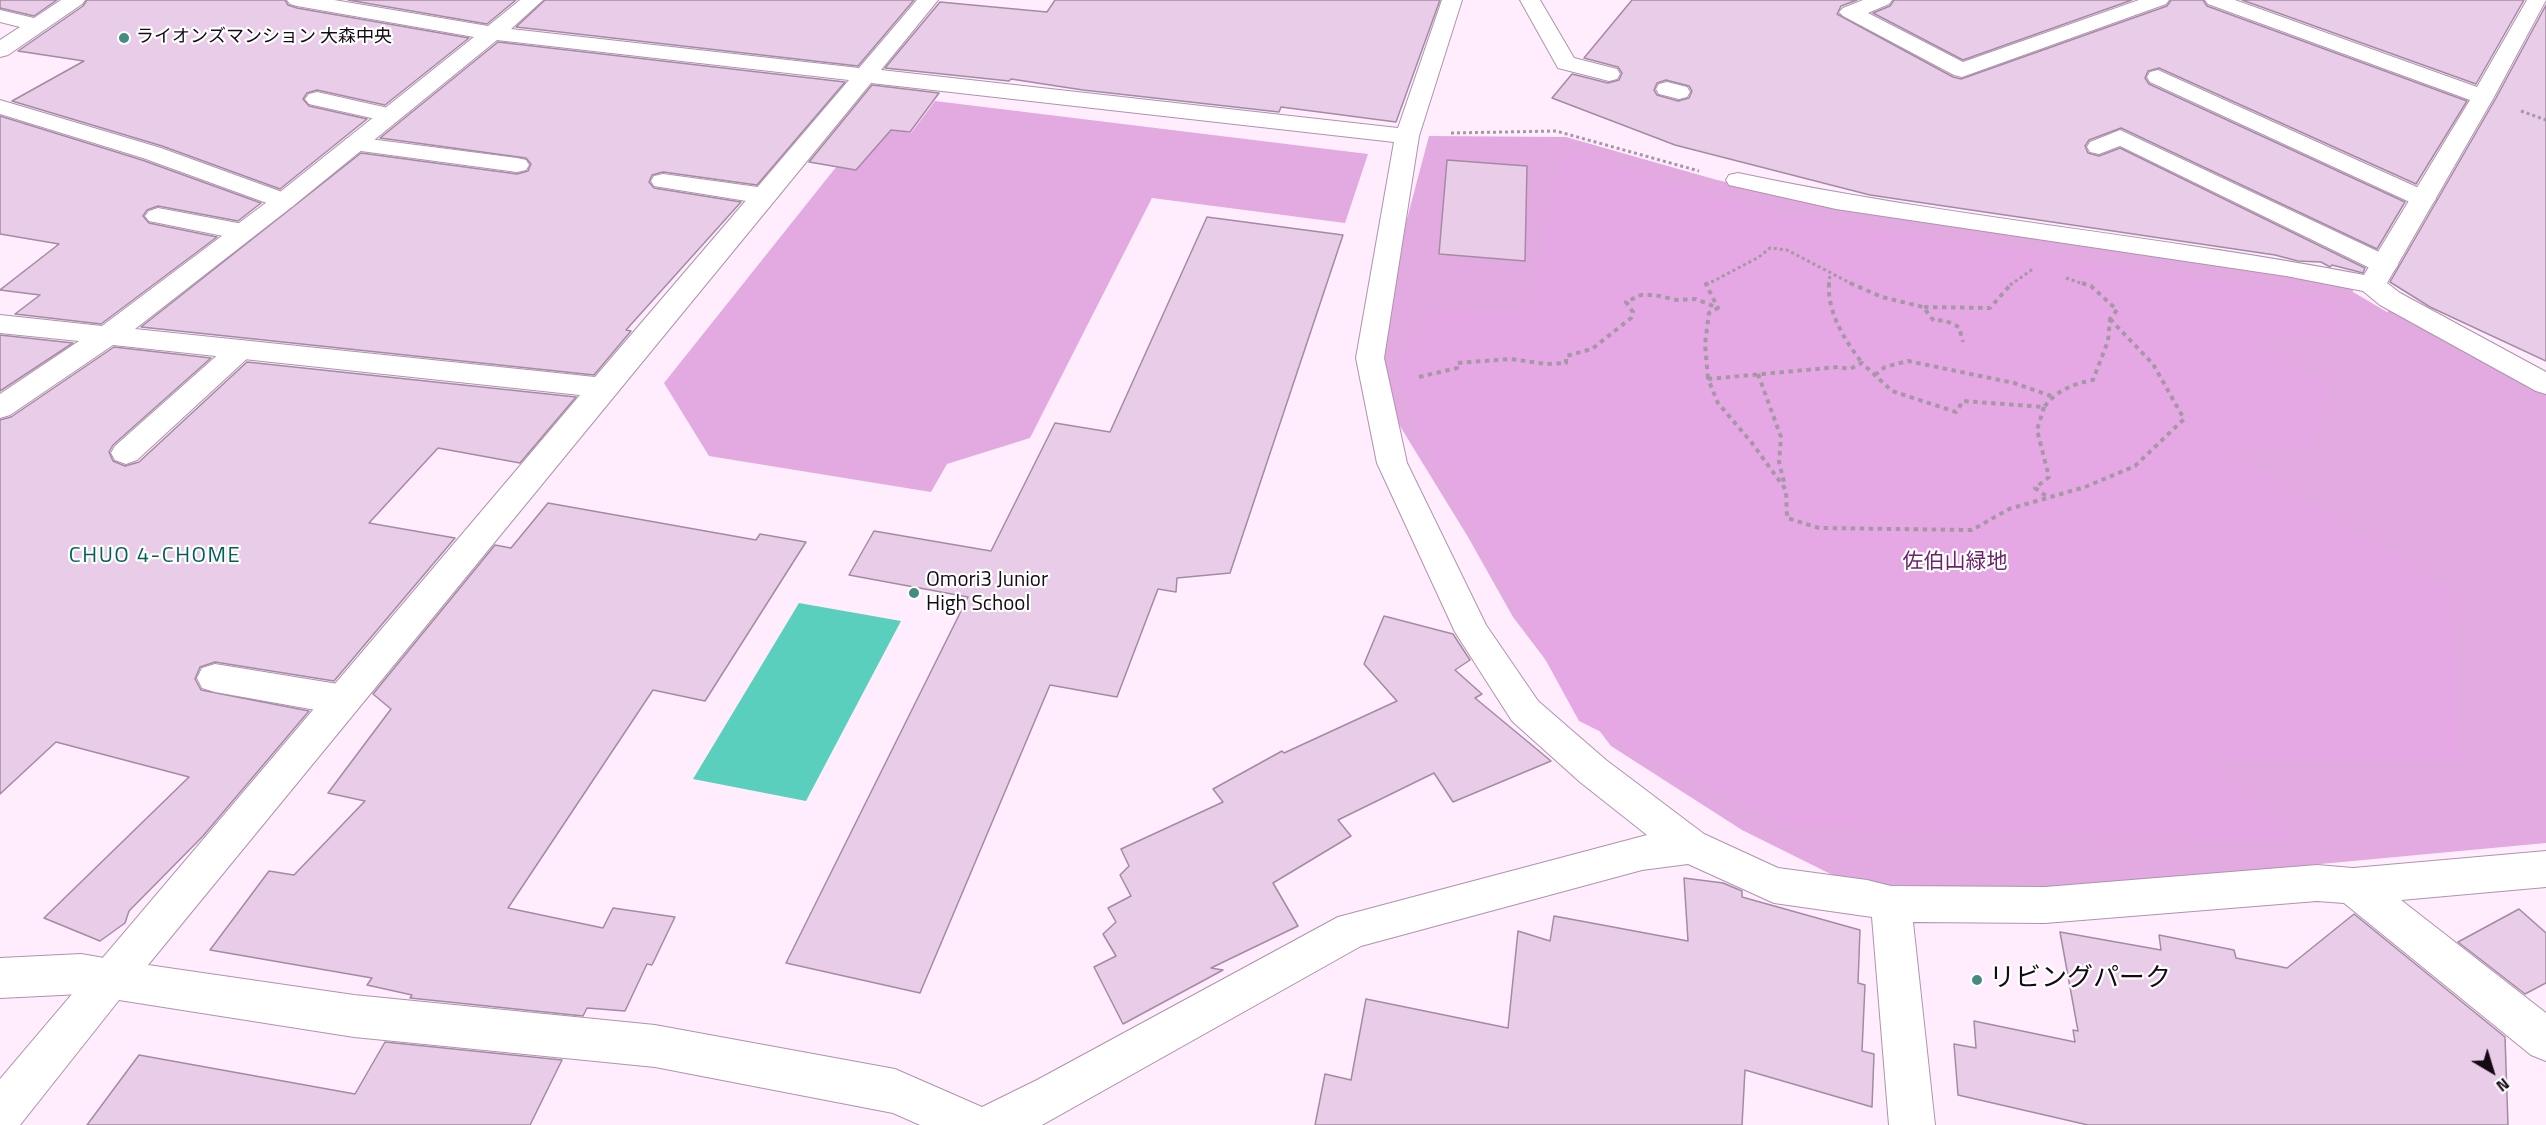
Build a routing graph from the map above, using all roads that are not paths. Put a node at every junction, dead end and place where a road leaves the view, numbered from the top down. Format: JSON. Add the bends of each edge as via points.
{"nodes":[{"id":1,"x":75,"y":0,"type":"edge"},
{"id":2,"x":297,"y":0,"type":"edge"},
{"id":3,"x":533,"y":0,"type":"edge"},
{"id":4,"x":928,"y":0,"type":"edge"},
{"id":5,"x":1452,"y":0,"type":"edge"},
{"id":6,"x":1530,"y":0,"type":"edge"},
{"id":7,"x":1882,"y":0,"type":"edge"},
{"id":8,"x":2159,"y":0,"type":"edge"},
{"id":9,"x":2215,"y":0,"type":"edge"},
{"id":10,"x":2536,"y":0,"type":"edge"},
{"id":11,"x":0,"y":16,"type":"edge"},
{"id":12,"x":38,"y":25,"type":"junction"},
{"id":13,"x":491,"y":33,"type":"junction"},
{"id":14,"x":0,"y":50,"type":"edge"},
{"id":15,"x":1609,"y":74,"type":"dead end"},
{"id":16,"x":866,"y":75,"type":"junction"},
{"id":17,"x":2158,"y":77,"type":"dead end"},
{"id":18,"x":2483,"y":97,"type":"junction"},
{"id":19,"x":317,"y":99,"type":"dead end"},
{"id":20,"x":0,"y":107,"type":"edge"},
{"id":21,"x":389,"y":115,"type":"junction"},
{"id":22,"x":1407,"y":136,"type":"junction"},
{"id":23,"x":2120,"y":136,"type":"dead end"},
{"id":24,"x":354,"y":144,"type":"junction"},
{"id":25,"x":517,"y":165,"type":"dead end"},
{"id":26,"x":1738,"y":180,"type":"road end"},
{"id":27,"x":663,"y":181,"type":"dead end"},
{"id":28,"x":765,"y":196,"type":"junction"},
{"id":29,"x":2423,"y":199,"type":"junction"},
{"id":30,"x":284,"y":201,"type":"junction"},
{"id":31,"x":158,"y":216,"type":"dead end"},
{"id":32,"x":243,"y":232,"type":"junction"},
{"id":33,"x":2378,"y":275,"type":"junction"},
{"id":34,"x":0,"y":324,"type":"edge"},
{"id":35,"x":110,"y":335,"type":"junction"},
{"id":36,"x":241,"y":349,"type":"junction"},
{"id":37,"x":2546,"y":384,"type":"edge"},
{"id":38,"x":604,"y":388,"type":"junction"},
{"id":39,"x":0,"y":408,"type":"edge"},
{"id":40,"x":126,"y":453,"type":"dead end"},
{"id":41,"x":215,"y":678,"type":"dead end"},
{"id":42,"x":344,"y":700,"type":"junction"},
{"id":43,"x":1690,"y":846,"type":"junction"},
{"id":44,"x":2546,"y":869,"type":"edge"},
{"id":45,"x":2353,"y":886,"type":"junction"},
{"id":46,"x":1892,"y":904,"type":"junction"},
{"id":47,"x":0,"y":978,"type":"edge"},
{"id":48,"x":110,"y":979,"type":"junction"},
{"id":49,"x":2546,"y":1040,"type":"edge"},
{"id":50,"x":0,"y":1114,"type":"edge"},
{"id":51,"x":972,"y":1125,"type":"edge"},
{"id":52,"x":993,"y":1125,"type":"edge"},
{"id":53,"x":1912,"y":1125,"type":"edge"}],
"edges":[{"from":1,"to":12,"type":"street"},
{"from":2,"to":13,"type":"street"},
{"from":3,"to":13,"type":"street"},
{"from":4,"to":16,"type":"street"},
{"from":5,"to":22,"type":"street"},
{"from":6,"to":15,"type":"street","via":[[1566,63]]},
{"from":7,"to":8,"type":"street","via":[[1850,12],[1962,69]]},
{"from":9,"to":18,"type":"street"},
{"from":10,"to":18,"type":"street"},
{"from":11,"to":12,"type":"street"},
{"from":12,"to":14,"type":"street"},
{"from":13,"to":16,"type":"street"},
{"from":13,"to":21,"type":"street"},
{"from":16,"to":22,"type":"street"},
{"from":16,"to":28,"type":"street"},
{"from":17,"to":29,"type":"street"},
{"from":18,"to":29,"type":"street"},
{"from":19,"to":21,"type":"street"},
{"from":20,"to":30,"type":"street","via":[[152,153]]},
{"from":21,"to":24,"type":"street"},
{"from":22,"to":43,"type":"street","via":[[1370,358],[1392,463],[1472,632],[1525,711],[1593,771]]},
{"from":23,"to":33,"type":"street"},
{"from":24,"to":25,"type":"street"},
{"from":24,"to":30,"type":"street"},
{"from":26,"to":33,"type":"street","via":[[1836,201],[2059,235],[2286,268]]},
{"from":27,"to":28,"type":"street"},
{"from":28,"to":38,"type":"street"},
{"from":29,"to":33,"type":"street"},
{"from":30,"to":32,"type":"street"},
{"from":31,"to":32,"type":"street"},
{"from":32,"to":35,"type":"street"},
{"from":33,"to":37,"type":"street","via":[[2390,299]]},
{"from":34,"to":35,"type":"street"},
{"from":35,"to":36,"type":"street"},
{"from":35,"to":39,"type":"street"},
{"from":36,"to":38,"type":"street"},
{"from":36,"to":40,"type":"street"},
{"from":38,"to":42,"type":"street"},
{"from":41,"to":42,"type":"street"},
{"from":42,"to":48,"type":"street"},
{"from":43,"to":46,"type":"street","via":[[1774,885]]},
{"from":43,"to":52,"type":"street","via":[[1642,853],[1352,930],[1053,1096]]},
{"from":44,"to":45,"type":"street"},
{"from":45,"to":46,"type":"street","via":[[2317,883],[2045,905]]},
{"from":45,"to":49,"type":"street"},
{"from":46,"to":53,"type":"street"},
{"from":47,"to":48,"type":"street","via":[[81,974]]},
{"from":48,"to":50,"type":"street"},
{"from":48,"to":51,"type":"street","via":[[354,1016],[655,1046],[895,1092]]}]}
